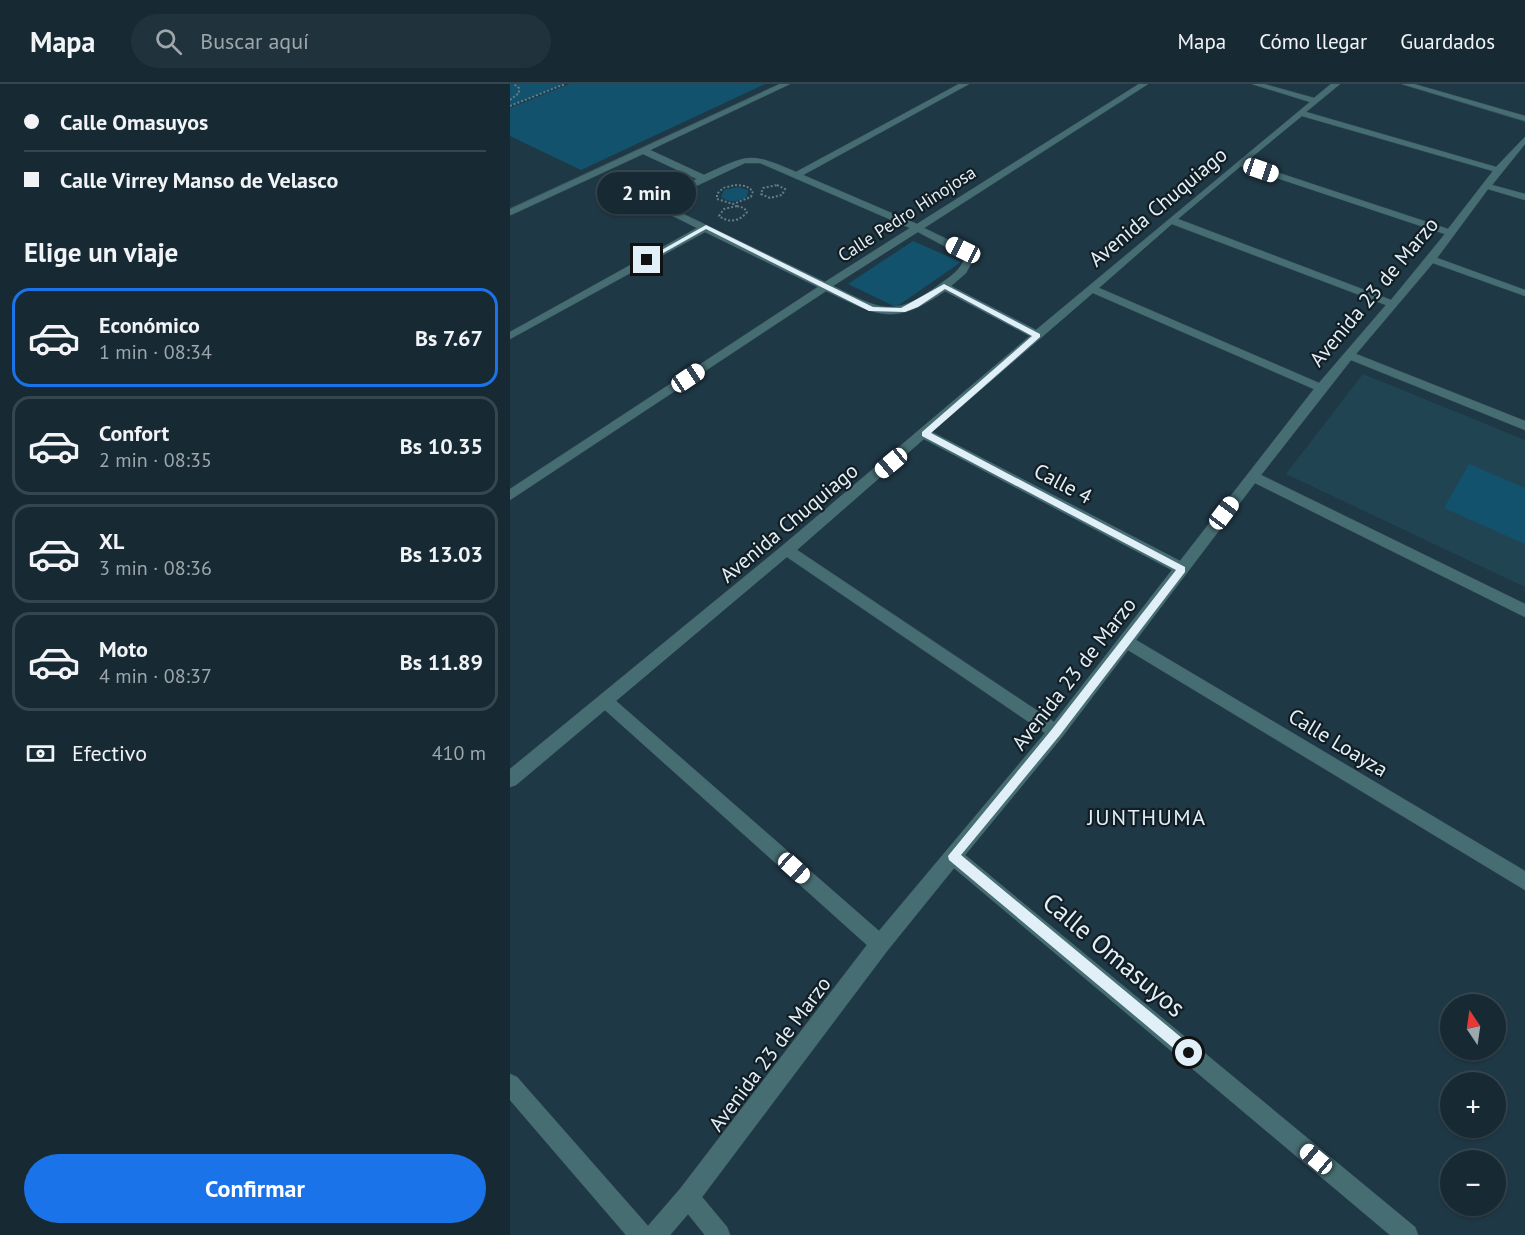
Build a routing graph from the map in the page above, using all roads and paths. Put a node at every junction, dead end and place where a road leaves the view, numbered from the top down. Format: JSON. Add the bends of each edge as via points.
{"nodes":[{"id":1,"x":514,"y":84,"type":"edge"},
{"id":2,"x":562,"y":84,"type":"edge"},
{"id":3,"x":786,"y":84,"type":"edge"},
{"id":4,"x":965,"y":84,"type":"edge"},
{"id":5,"x":1144,"y":84,"type":"edge"},
{"id":6,"x":1256,"y":84,"type":"edge"},
{"id":7,"x":1336,"y":84,"type":"edge"},
{"id":8,"x":1406,"y":84,"type":"edge"},
{"id":9,"x":510,"y":100,"type":"edge"},
{"id":10,"x":1316,"y":101,"type":"junction"},
{"id":11,"x":510,"y":106,"type":"edge"},
{"id":12,"x":1300,"y":113,"type":"junction"},
{"id":13,"x":1525,"y":118,"type":"edge"},
{"id":14,"x":1525,"y":139,"type":"edge"},
{"id":15,"x":642,"y":150,"type":"junction"},
{"id":16,"x":1240,"y":163,"type":"junction"},
{"id":17,"x":1498,"y":170,"type":"junction"},
{"id":18,"x":797,"y":176,"type":"junction"},
{"id":19,"x":703,"y":178,"type":"junction"},
{"id":20,"x":1487,"y":186,"type":"junction"},
{"id":21,"x":760,"y":192,"type":"junction"},
{"id":22,"x":753,"y":193,"type":"junction"},
{"id":23,"x":1525,"y":197,"type":"edge"},
{"id":24,"x":733,"y":205,"type":"junction"},
{"id":25,"x":510,"y":212,"type":"edge"},
{"id":26,"x":1171,"y":220,"type":"junction"},
{"id":27,"x":706,"y":227,"type":"junction"},
{"id":28,"x":917,"y":228,"type":"junction"},
{"id":29,"x":1450,"y":233,"type":"junction"},
{"id":30,"x":1431,"y":259,"type":"junction"},
{"id":31,"x":826,"y":286,"type":"junction"},
{"id":32,"x":944,"y":286,"type":"junction"},
{"id":33,"x":1091,"y":288,"type":"junction"},
{"id":34,"x":1525,"y":293,"type":"edge"},
{"id":35,"x":1393,"y":304,"type":"junction"},
{"id":36,"x":1037,"y":335,"type":"junction"},
{"id":37,"x":510,"y":336,"type":"edge"},
{"id":38,"x":1348,"y":355,"type":"junction"},
{"id":39,"x":1321,"y":388,"type":"junction"},
{"id":40,"x":1525,"y":426,"type":"edge"},
{"id":41,"x":925,"y":434,"type":"junction"},
{"id":42,"x":1252,"y":476,"type":"junction"},
{"id":43,"x":510,"y":495,"type":"edge"},
{"id":44,"x":787,"y":550,"type":"junction"},
{"id":45,"x":1182,"y":569,"type":"junction"},
{"id":46,"x":1525,"y":611,"type":"edge"},
{"id":47,"x":1127,"y":642,"type":"junction"},
{"id":48,"x":605,"y":701,"type":"junction"},
{"id":49,"x":1056,"y":732,"type":"junction"},
{"id":50,"x":510,"y":779,"type":"edge"},
{"id":51,"x":953,"y":856,"type":"junction"},
{"id":52,"x":1525,"y":881,"type":"edge"},
{"id":53,"x":880,"y":944,"type":"junction"},
{"id":54,"x":510,"y":1084,"type":"edge"},
{"id":55,"x":688,"y":1197,"type":"junction"},
{"id":56,"x":641,"y":1235,"type":"edge"},
{"id":57,"x":655,"y":1235,"type":"edge"},
{"id":58,"x":719,"y":1235,"type":"edge"},
{"id":59,"x":1407,"y":1235,"type":"edge"}],
"edges":[{"from":1,"to":9,"type":"path","via":[[519,93]]},
{"from":2,"to":11,"type":"path"},
{"from":3,"to":15,"type":"street"},
{"from":4,"to":18,"type":"street"},
{"from":5,"to":28,"type":"street","name":"Calle Pedro Hinojosa"},
{"from":6,"to":10,"type":"street"},
{"from":7,"to":10,"type":"street","name":"Avenida Chuquiago"},
{"from":8,"to":13,"type":"street"},
{"from":10,"to":12,"type":"street","name":"Avenida Chuquiago"},
{"from":12,"to":16,"type":"street","name":"Avenida Chuquiago"},
{"from":12,"to":17,"type":"street"},
{"from":14,"to":17,"type":"street","name":"Avenida 23 de Marzo"},
{"from":15,"to":19,"type":"street"},
{"from":15,"to":25,"type":"street"},
{"from":16,"to":26,"type":"street","name":"Avenida Chuquiago"},
{"from":16,"to":29,"type":"street"},
{"from":17,"to":20,"type":"street","name":"Avenida 23 de Marzo"},
{"from":18,"to":19,"type":"street","via":[[750,159]]},
{"from":18,"to":28,"type":"street"},
{"from":19,"to":27,"type":"street","via":[[665,201],[674,213]]},
{"from":20,"to":23,"type":"street"},
{"from":20,"to":29,"type":"street","name":"Avenida 23 de Marzo"},
{"from":21,"to":21,"type":"path","via":[[770,185],[785,189],[774,197]]},
{"from":21,"to":22,"type":"path"},
{"from":22,"to":24,"type":"path"},
{"from":22,"to":24,"type":"path","via":[[746,186],[723,188],[716,197]]},
{"from":24,"to":24,"type":"path","via":[[744,208],[746,214],[737,220],[720,218],[720,211]]},
{"from":26,"to":33,"type":"street","name":"Avenida Chuquiago"},
{"from":26,"to":35,"type":"street"},
{"from":27,"to":31,"type":"street"},
{"from":27,"to":37,"type":"street"},
{"from":28,"to":31,"type":"street","name":"Calle Pedro Hinojosa"},
{"from":28,"to":32,"type":"street","via":[[970,256],[967,267]]},
{"from":29,"to":30,"type":"street","name":"Avenida 23 de Marzo"},
{"from":30,"to":34,"type":"street"},
{"from":30,"to":35,"type":"street","name":"Avenida 23 de Marzo"},
{"from":31,"to":32,"type":"street","via":[[872,309],[888,311],[915,305]]},
{"from":31,"to":43,"type":"street","name":"Calle Pedro Hinojosa"},
{"from":32,"to":36,"type":"street"},
{"from":33,"to":36,"type":"street","name":"Avenida Chuquiago"},
{"from":33,"to":39,"type":"street"},
{"from":35,"to":38,"type":"street","name":"Avenida 23 de Marzo"},
{"from":36,"to":41,"type":"street","name":"Avenida Chuquiago"},
{"from":38,"to":39,"type":"street","name":"Avenida 23 de Marzo"},
{"from":38,"to":40,"type":"street"},
{"from":39,"to":42,"type":"street","name":"Avenida 23 de Marzo"},
{"from":41,"to":44,"type":"street","name":"Avenida Chuquiago"},
{"from":41,"to":45,"type":"street","name":"Calle 4"},
{"from":42,"to":45,"type":"street","name":"Avenida 23 de Marzo"},
{"from":42,"to":46,"type":"street"},
{"from":44,"to":48,"type":"street","name":"Avenida Chuquiago"},
{"from":44,"to":49,"type":"street"},
{"from":45,"to":47,"type":"street","name":"Avenida 23 de Marzo"},
{"from":47,"to":49,"type":"street","name":"Avenida 23 de Marzo"},
{"from":47,"to":52,"type":"street","name":"Calle Loayza"},
{"from":48,"to":50,"type":"street","name":"Avenida Chuquiago"},
{"from":48,"to":53,"type":"street"},
{"from":49,"to":51,"type":"street","name":"Avenida 23 de Marzo"},
{"from":51,"to":53,"type":"street","name":"Avenida 23 de Marzo"},
{"from":51,"to":59,"type":"street","name":"Calle Omasuyos"},
{"from":53,"to":55,"type":"street","name":"Avenida 23 de Marzo"},
{"from":54,"to":56,"type":"street"},
{"from":55,"to":57,"type":"street","name":"Avenida 23 de Marzo"},
{"from":55,"to":58,"type":"street"}]}
